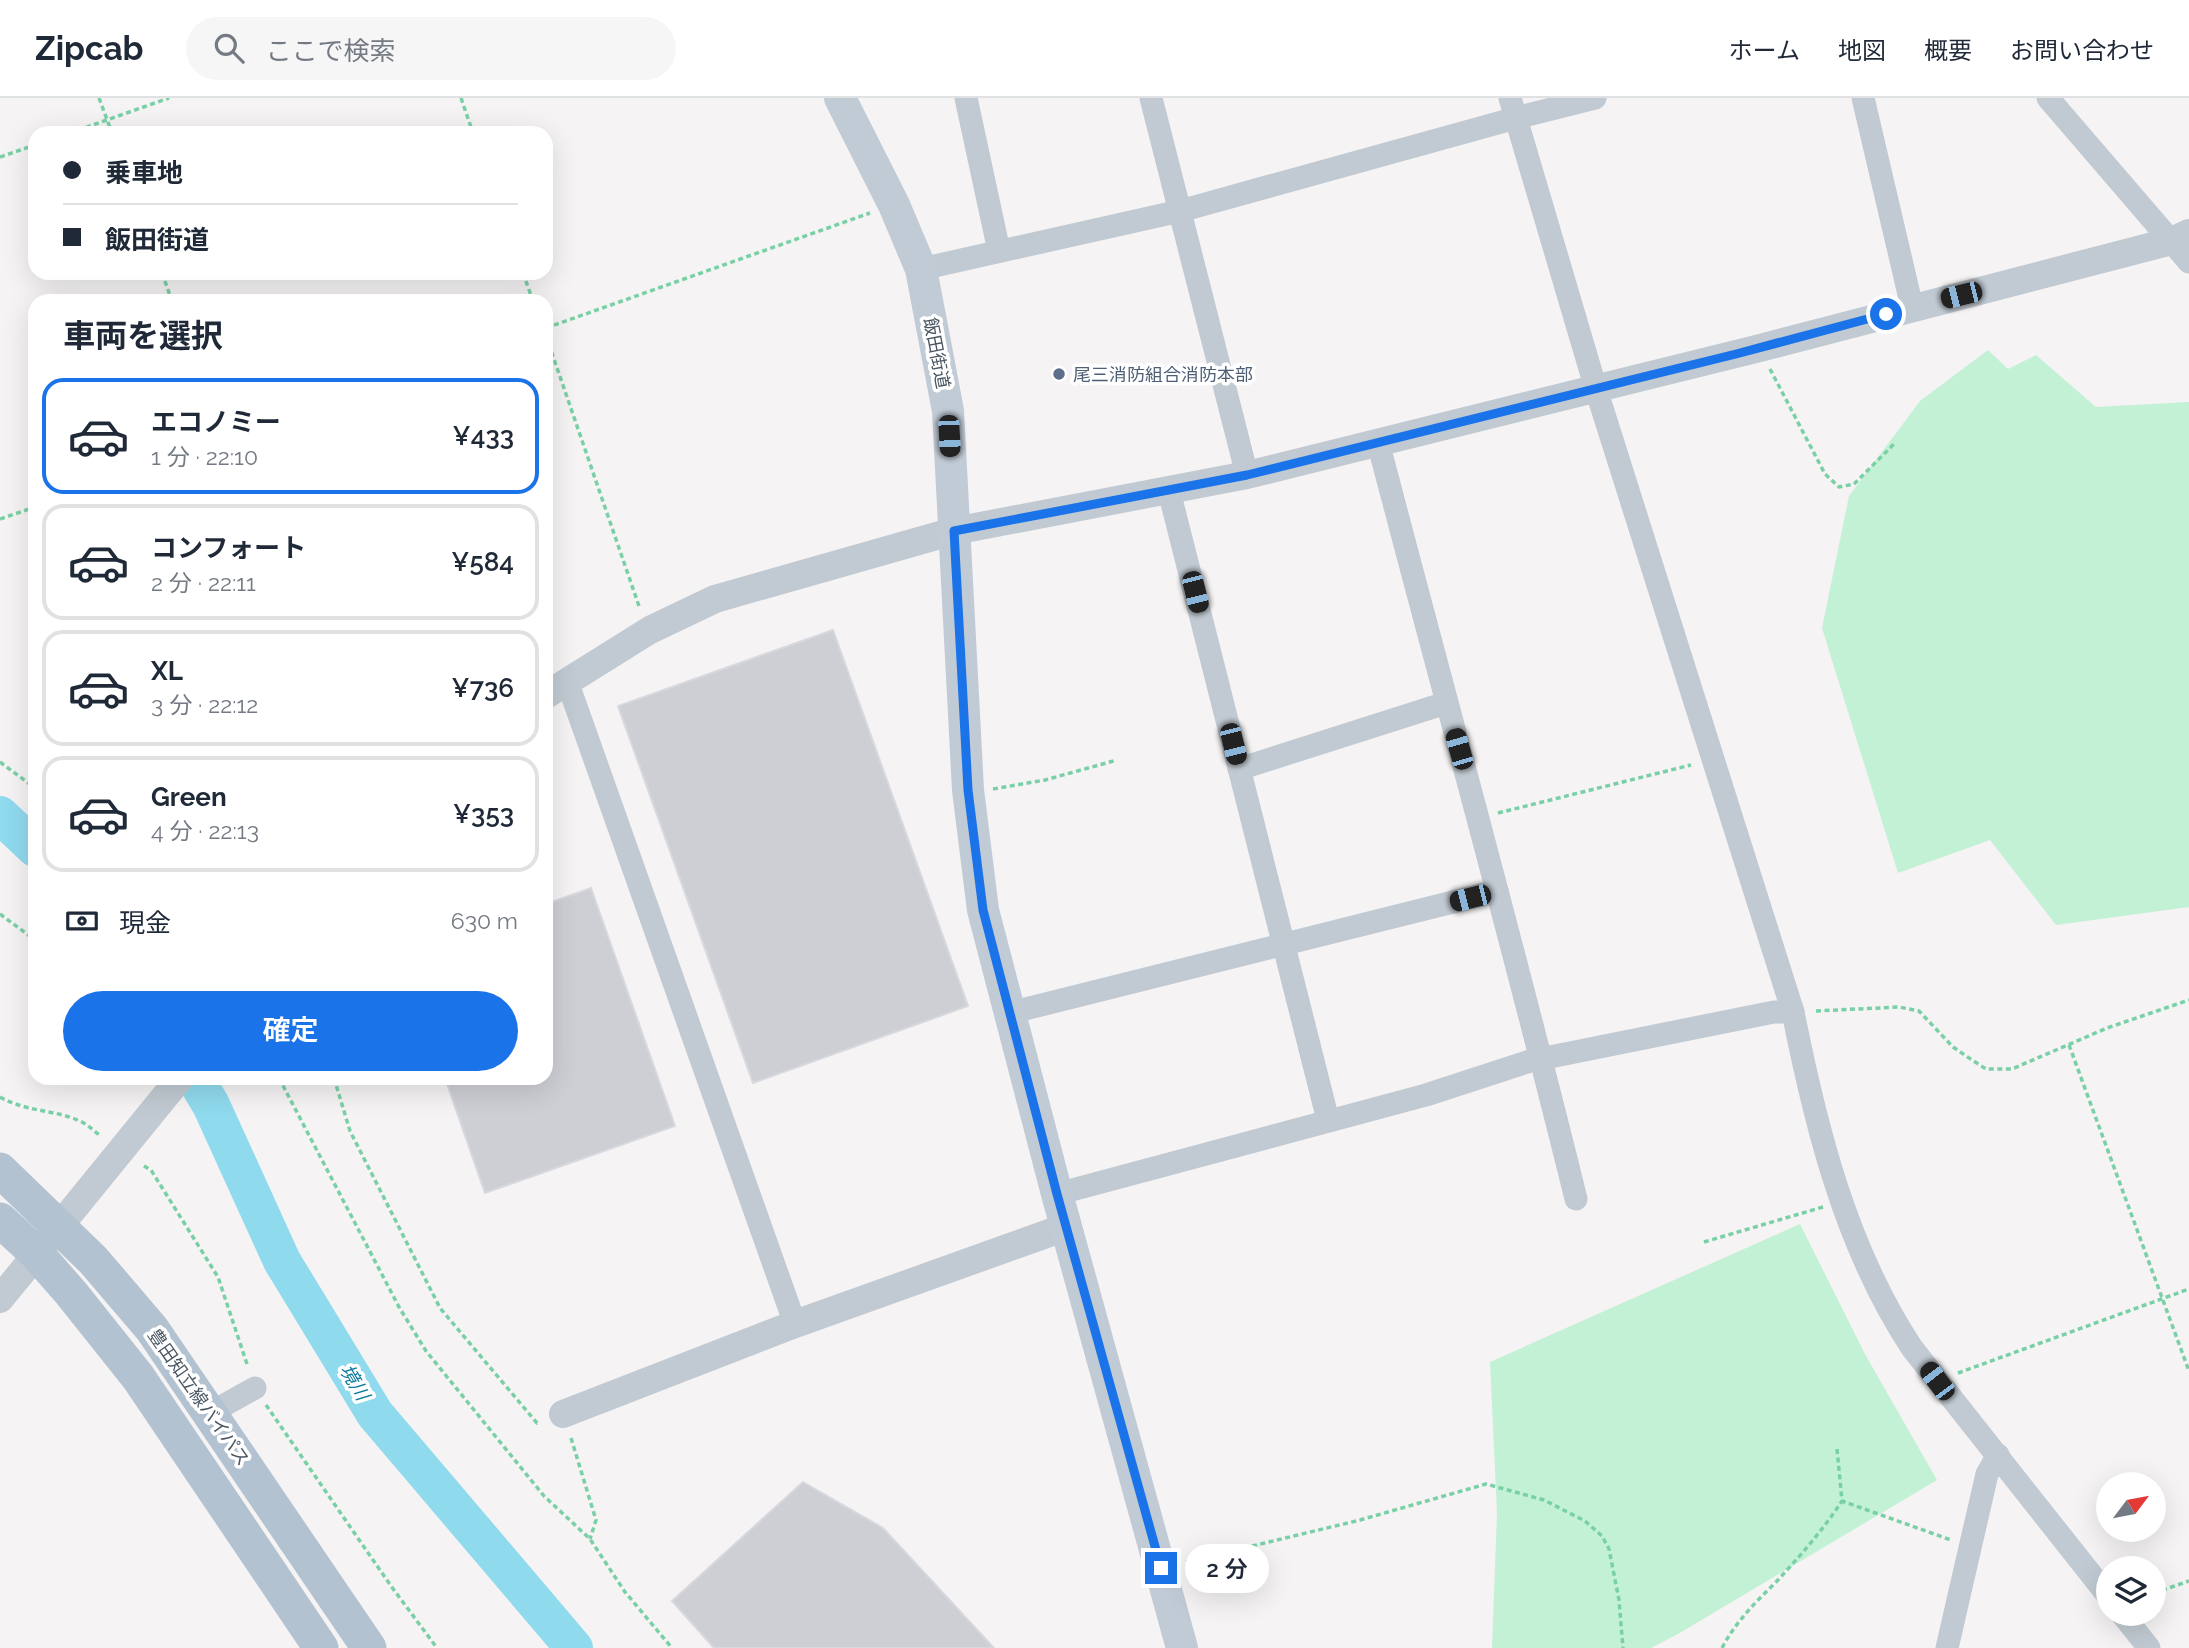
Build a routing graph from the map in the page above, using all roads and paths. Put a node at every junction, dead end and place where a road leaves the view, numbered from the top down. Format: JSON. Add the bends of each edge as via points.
{"nodes":[{"id":1,"x":99,"y":98,"type":"edge"},
{"id":2,"x":169,"y":98,"type":"edge"},
{"id":3,"x":461,"y":98,"type":"edge"},
{"id":4,"x":840,"y":98,"type":"edge"},
{"id":5,"x":966,"y":98,"type":"edge"},
{"id":6,"x":1151,"y":98,"type":"edge"},
{"id":7,"x":1595,"y":98,"type":"edge"},
{"id":8,"x":1863,"y":98,"type":"edge"},
{"id":9,"x":2048,"y":98,"type":"edge"},
{"id":10,"x":1513,"y":108,"type":"edge"},
{"id":11,"x":107,"y":120,"type":"junction"},
{"id":12,"x":89,"y":126,"type":"edge"},
{"id":13,"x":109,"y":126,"type":"edge"},
{"id":14,"x":471,"y":126,"type":"edge"},
{"id":15,"x":28,"y":147,"type":"edge"},
{"id":16,"x":0,"y":157,"type":"edge"},
{"id":17,"x":894,"y":205,"type":"junction"},
{"id":18,"x":1180,"y":211,"type":"junction"},
{"id":19,"x":2183,"y":245,"type":"edge"},
{"id":20,"x":999,"y":251,"type":"junction"},
{"id":21,"x":921,"y":269,"type":"junction"},
{"id":22,"x":1912,"y":307,"type":"junction"},
{"id":23,"x":553,"y":326,"type":"edge"},
{"id":24,"x":1760,"y":348,"type":"junction"},
{"id":25,"x":553,"y":357,"type":"edge"},
{"id":26,"x":1596,"y":389,"type":"junction"},
{"id":27,"x":1378,"y":442,"type":"junction"},
{"id":28,"x":1895,"y":443,"type":"dead end"},
{"id":29,"x":1247,"y":475,"type":"junction"},
{"id":30,"x":1169,"y":491,"type":"junction"},
{"id":31,"x":28,"y":509,"type":"edge"},
{"id":32,"x":0,"y":519,"type":"edge"},
{"id":33,"x":954,"y":531,"type":"junction"},
{"id":34,"x":650,"y":630,"type":"junction"},
{"id":35,"x":557,"y":688,"type":"edge"},
{"id":36,"x":1446,"y":703,"type":"junction"},
{"id":37,"x":1713,"y":759,"type":"junction"},
{"id":38,"x":1117,"y":760,"type":"dead end"},
{"id":39,"x":0,"y":762,"type":"edge"},
{"id":40,"x":1239,"y":769,"type":"junction"},
{"id":41,"x":28,"y":783,"type":"edge"},
{"id":42,"x":968,"y":790,"type":"junction"},
{"id":43,"x":1479,"y":818,"type":"junction"},
{"id":44,"x":1497,"y":891,"type":"junction"},
{"id":45,"x":0,"y":914,"type":"edge"},
{"id":46,"x":28,"y":935,"type":"edge"},
{"id":47,"x":1283,"y":944,"type":"junction"},
{"id":48,"x":2189,"y":1000,"type":"edge"},
{"id":49,"x":1793,"y":1012,"type":"junction"},
{"id":50,"x":1009,"y":1013,"type":"junction"},
{"id":51,"x":2069,"y":1045,"type":"junction"},
{"id":52,"x":1542,"y":1060,"type":"junction"},
{"id":53,"x":174,"y":1085,"type":"edge"},
{"id":54,"x":283,"y":1085,"type":"edge"},
{"id":55,"x":336,"y":1085,"type":"edge"},
{"id":56,"x":0,"y":1097,"type":"edge"},
{"id":57,"x":1328,"y":1120,"type":"junction"},
{"id":58,"x":103,"y":1137,"type":"dead end"},
{"id":59,"x":144,"y":1166,"type":"dead end"},
{"id":60,"x":0,"y":1170,"type":"edge"},
{"id":61,"x":1057,"y":1194,"type":"junction"},
{"id":62,"x":1576,"y":1199,"type":"dead end"},
{"id":63,"x":1842,"y":1201,"type":"junction"},
{"id":64,"x":0,"y":1220,"type":"edge"},
{"id":65,"x":58,"y":1227,"type":"junction"},
{"id":66,"x":1066,"y":1227,"type":"junction"},
{"id":67,"x":1704,"y":1242,"type":"dead end"},
{"id":68,"x":36,"y":1253,"type":"junction"},
{"id":69,"x":2189,"y":1289,"type":"edge"},
{"id":70,"x":0,"y":1299,"type":"edge"},
{"id":71,"x":2162,"y":1299,"type":"junction"},
{"id":72,"x":795,"y":1324,"type":"junction"},
{"id":73,"x":2189,"y":1371,"type":"edge"},
{"id":74,"x":1937,"y":1381,"type":"junction"},
{"id":75,"x":254,"y":1388,"type":"junction"},
{"id":76,"x":211,"y":1413,"type":"junction"},
{"id":77,"x":563,"y":1414,"type":"junction"},
{"id":78,"x":1837,"y":1449,"type":"dead end"},
{"id":79,"x":1998,"y":1455,"type":"junction"},
{"id":80,"x":1842,"y":1502,"type":"junction"},
{"id":81,"x":590,"y":1539,"type":"junction"},
{"id":82,"x":1970,"y":1547,"type":"junction"},
{"id":83,"x":1161,"y":1568,"type":"junction"},
{"id":84,"x":2096,"y":1580,"type":"edge"},
{"id":85,"x":2189,"y":1581,"type":"edge"},
{"id":86,"x":2166,"y":1589,"type":"edge"},
{"id":87,"x":2132,"y":1626,"type":"edge"},
{"id":88,"x":321,"y":1648,"type":"edge"},
{"id":89,"x":369,"y":1648,"type":"edge"},
{"id":90,"x":437,"y":1648,"type":"edge"},
{"id":91,"x":672,"y":1648,"type":"edge"},
{"id":92,"x":1182,"y":1648,"type":"edge"},
{"id":93,"x":1623,"y":1648,"type":"edge"},
{"id":94,"x":1723,"y":1648,"type":"edge"},
{"id":95,"x":1947,"y":1648,"type":"edge"},
{"id":96,"x":2149,"y":1648,"type":"edge"}],
"edges":[{"from":1,"to":11,"type":"path"},
{"from":2,"to":11,"type":"path"},
{"from":3,"to":14,"type":"path"},
{"from":4,"to":17,"type":"main road","name":"飯田街道"},
{"from":5,"to":20,"type":"street"},
{"from":6,"to":18,"type":"street"},
{"from":7,"to":10,"type":"street"},
{"from":8,"to":22,"type":"street"},
{"from":9,"to":19,"type":"street"},
{"from":10,"to":18,"type":"street"},
{"from":10,"to":26,"type":"street"},
{"from":11,"to":12,"type":"path"},
{"from":11,"to":13,"type":"path"},
{"from":15,"to":16,"type":"path"},
{"from":17,"to":21,"type":"main road","name":"飯田街道"},
{"from":17,"to":23,"type":"path"},
{"from":18,"to":20,"type":"street"},
{"from":18,"to":29,"type":"street"},
{"from":19,"to":22,"type":"street"},
{"from":20,"to":21,"type":"street"},
{"from":21,"to":33,"type":"main road","name":"飯田街道","via":[[948,411]]},
{"from":22,"to":24,"type":"street"},
{"from":24,"to":26,"type":"street"},
{"from":24,"to":28,"type":"path","via":[[1825,474],[1839,487],[1854,484]]},
{"from":25,"to":34,"type":"path","via":[[635,599]]},
{"from":26,"to":27,"type":"street"},
{"from":26,"to":37,"type":"street"},
{"from":27,"to":29,"type":"street"},
{"from":27,"to":36,"type":"street"},
{"from":29,"to":30,"type":"street"},
{"from":30,"to":33,"type":"street"},
{"from":30,"to":40,"type":"street"},
{"from":31,"to":32,"type":"path"},
{"from":33,"to":34,"type":"street","via":[[715,599]]},
{"from":33,"to":42,"type":"main road","name":"飯田街道"},
{"from":34,"to":35,"type":"street"},
{"from":35,"to":72,"type":"street"},
{"from":36,"to":40,"type":"street"},
{"from":36,"to":43,"type":"street"},
{"from":37,"to":43,"type":"path"},
{"from":37,"to":49,"type":"street"},
{"from":38,"to":42,"type":"path","via":[[1045,780]]},
{"from":39,"to":41,"type":"path"},
{"from":40,"to":47,"type":"street"},
{"from":42,"to":50,"type":"main road","name":"飯田街道","via":[[983,910]]},
{"from":43,"to":44,"type":"street"},
{"from":44,"to":47,"type":"street"},
{"from":44,"to":52,"type":"street"},
{"from":45,"to":46,"type":"path"},
{"from":47,"to":50,"type":"street"},
{"from":47,"to":57,"type":"street"},
{"from":48,"to":51,"type":"path"},
{"from":49,"to":51,"type":"path","via":[[1899,1007],[1919,1011],[1954,1047],[1986,1069],[2012,1069]]},
{"from":49,"to":52,"type":"street","via":[[1774,1012]]},
{"from":49,"to":63,"type":"street","via":[[1811,1104]]},
{"from":50,"to":61,"type":"main road","name":"飯田街道"},
{"from":51,"to":71,"type":"path"},
{"from":52,"to":57,"type":"street"},
{"from":52,"to":62,"type":"street"},
{"from":53,"to":65,"type":"street"},
{"from":54,"to":81,"type":"path","via":[[426,1351],[544,1496]]},
{"from":55,"to":77,"type":"path","via":[[350,1131],[440,1308],[537,1423]]},
{"from":56,"to":58,"type":"path","via":[[29,1110],[73,1118]]},
{"from":57,"to":61,"type":"street"},
{"from":59,"to":75,"type":"path","via":[[151,1170],[218,1277]]},
{"from":60,"to":65,"type":"main road","name":"豊田知立線バイパス"},
{"from":61,"to":66,"type":"main road","name":"飯田街道"},
{"from":63,"to":67,"type":"path"},
{"from":63,"to":74,"type":"street","via":[[1889,1313]]},
{"from":64,"to":68,"type":"main road"},
{"from":65,"to":68,"type":"street"},
{"from":65,"to":76,"type":"main road","name":"豊田知立線バイパス","via":[[152,1329]]},
{"from":66,"to":72,"type":"street"},
{"from":66,"to":83,"type":"main road","name":"飯田街道"},
{"from":68,"to":70,"type":"street"},
{"from":68,"to":88,"type":"main road","via":[[138,1377]]},
{"from":69,"to":71,"type":"path"},
{"from":71,"to":73,"type":"path"},
{"from":71,"to":74,"type":"path"},
{"from":72,"to":77,"type":"street"},
{"from":74,"to":79,"type":"street"},
{"from":75,"to":76,"type":"street"},
{"from":75,"to":90,"type":"path"},
{"from":76,"to":89,"type":"main road","name":"豊田知立線バイパス"},
{"from":77,"to":81,"type":"path","via":[[596,1520]]},
{"from":78,"to":80,"type":"path"},
{"from":79,"to":82,"type":"street","via":[[1987,1474]]},
{"from":79,"to":84,"type":"street"},
{"from":80,"to":82,"type":"path"},
{"from":80,"to":94,"type":"path","via":[[1800,1556],[1748,1609]]},
{"from":81,"to":91,"type":"path","via":[[625,1592]]},
{"from":82,"to":95,"type":"street"},
{"from":83,"to":92,"type":"main road","name":"飯田街道"},
{"from":83,"to":93,"type":"path","via":[[1486,1484],[1544,1500],[1585,1521],[1602,1536],[1619,1600]]},
{"from":85,"to":86,"type":"path"},
{"from":87,"to":96,"type":"street"}]}
